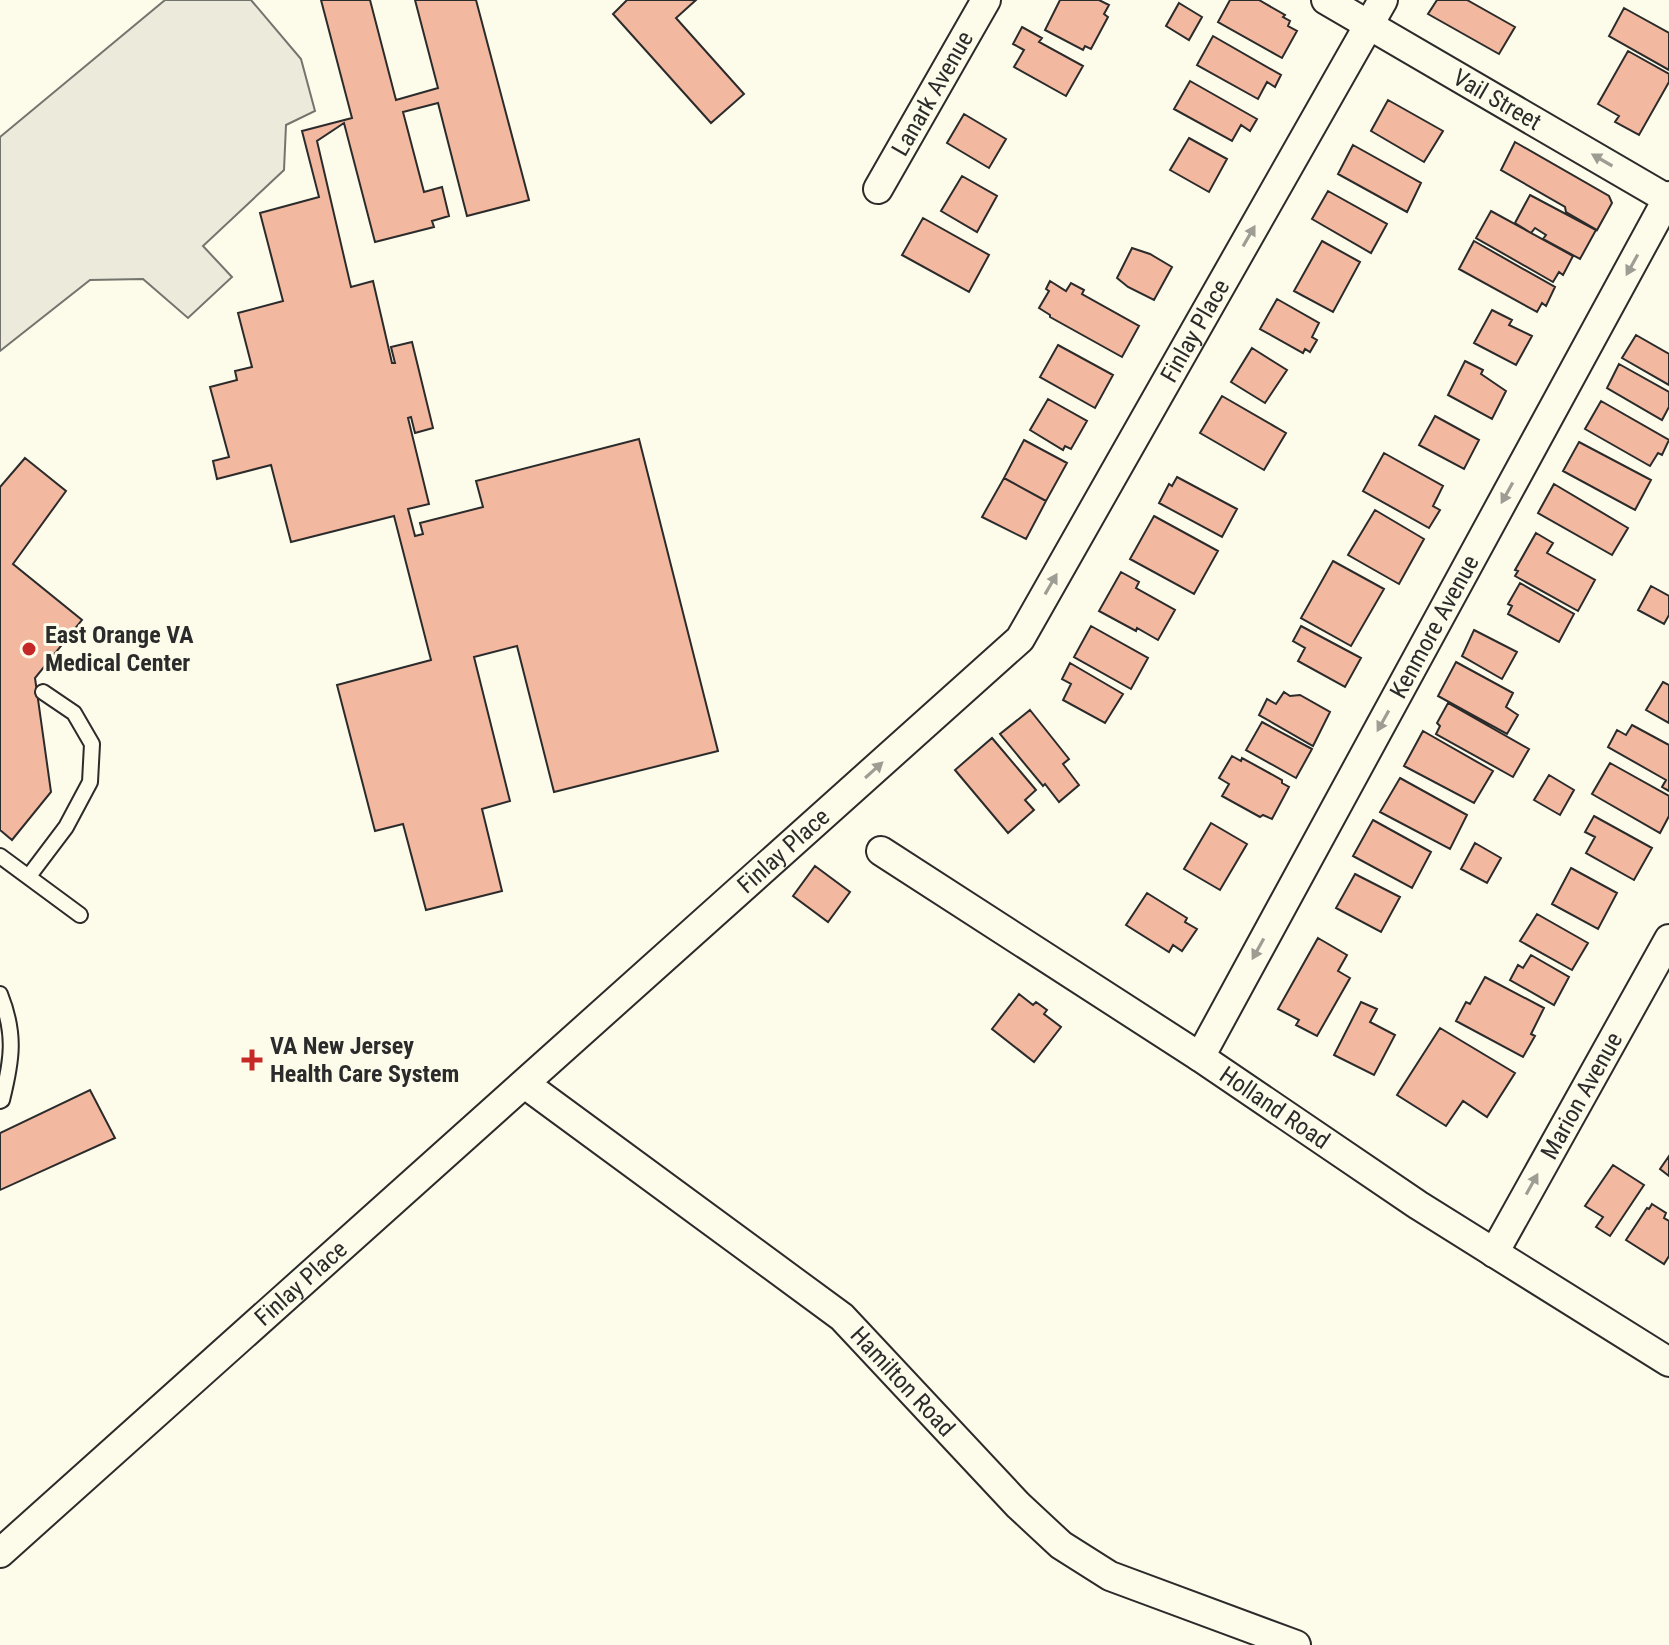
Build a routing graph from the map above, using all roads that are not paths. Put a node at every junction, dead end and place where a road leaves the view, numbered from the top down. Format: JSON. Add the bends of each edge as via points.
{"nodes":[{"id":1,"x":986,"y":0,"type":"edge"},
{"id":2,"x":1326,"y":0,"type":"edge"},
{"id":3,"x":1376,"y":12,"type":"edge"},
{"id":4,"x":878,"y":189,"type":"dead end"},
{"id":5,"x":1669,"y":198,"type":"edge"},
{"id":6,"x":43,"y":692,"type":"dead end"},
{"id":7,"x":881,"y":851,"type":"dead end"},
{"id":8,"x":0,"y":856,"type":"edge"},
{"id":9,"x":29,"y":876,"type":"junction"},
{"id":10,"x":80,"y":915,"type":"dead end"},
{"id":11,"x":1669,"y":939,"type":"edge"},
{"id":12,"x":0,"y":994,"type":"edge"},
{"id":13,"x":1200,"y":1057,"type":"junction"},
{"id":14,"x":525,"y":1084,"type":"junction"},
{"id":15,"x":0,"y":1101,"type":"edge"},
{"id":16,"x":1494,"y":1253,"type":"junction"},
{"id":17,"x":1669,"y":1362,"type":"edge"},
{"id":18,"x":0,"y":1553,"type":"edge"},
{"id":19,"x":1296,"y":1645,"type":"edge"}],
"edges":[{"from":1,"to":4,"type":"street","name":"Lanark Avenue"},
{"from":2,"to":3,"type":"street","name":"Vail Street"},
{"from":5,"to":3,"type":"street","name":"Vail Street","one_way":true},
{"from":14,"to":3,"type":"street","name":"Finlay Place","one_way":true,"via":[[1020,639]]},
{"from":5,"to":13,"type":"street","name":"Kenmore Avenue","one_way":true},
{"from":6,"to":9,"type":"lane","via":[[74,713],[92,744],[90,782],[66,827]]},
{"from":7,"to":13,"type":"street","name":"Holland Road"},
{"from":8,"to":9,"type":"lane"},
{"from":9,"to":10,"type":"lane"},
{"from":16,"to":11,"type":"street","name":"Marion Avenue","one_way":true},
{"from":12,"to":15,"type":"lane","via":[[9,1016],[11,1061]]},
{"from":13,"to":16,"type":"street","name":"Holland Road"},
{"from":14,"to":18,"type":"street","name":"Finlay Place"},
{"from":14,"to":19,"type":"street","name":"Hamilton Road","via":[[842,1317],[1061,1545],[1110,1576]]},
{"from":16,"to":17,"type":"street","name":"Holland Road"}]}
